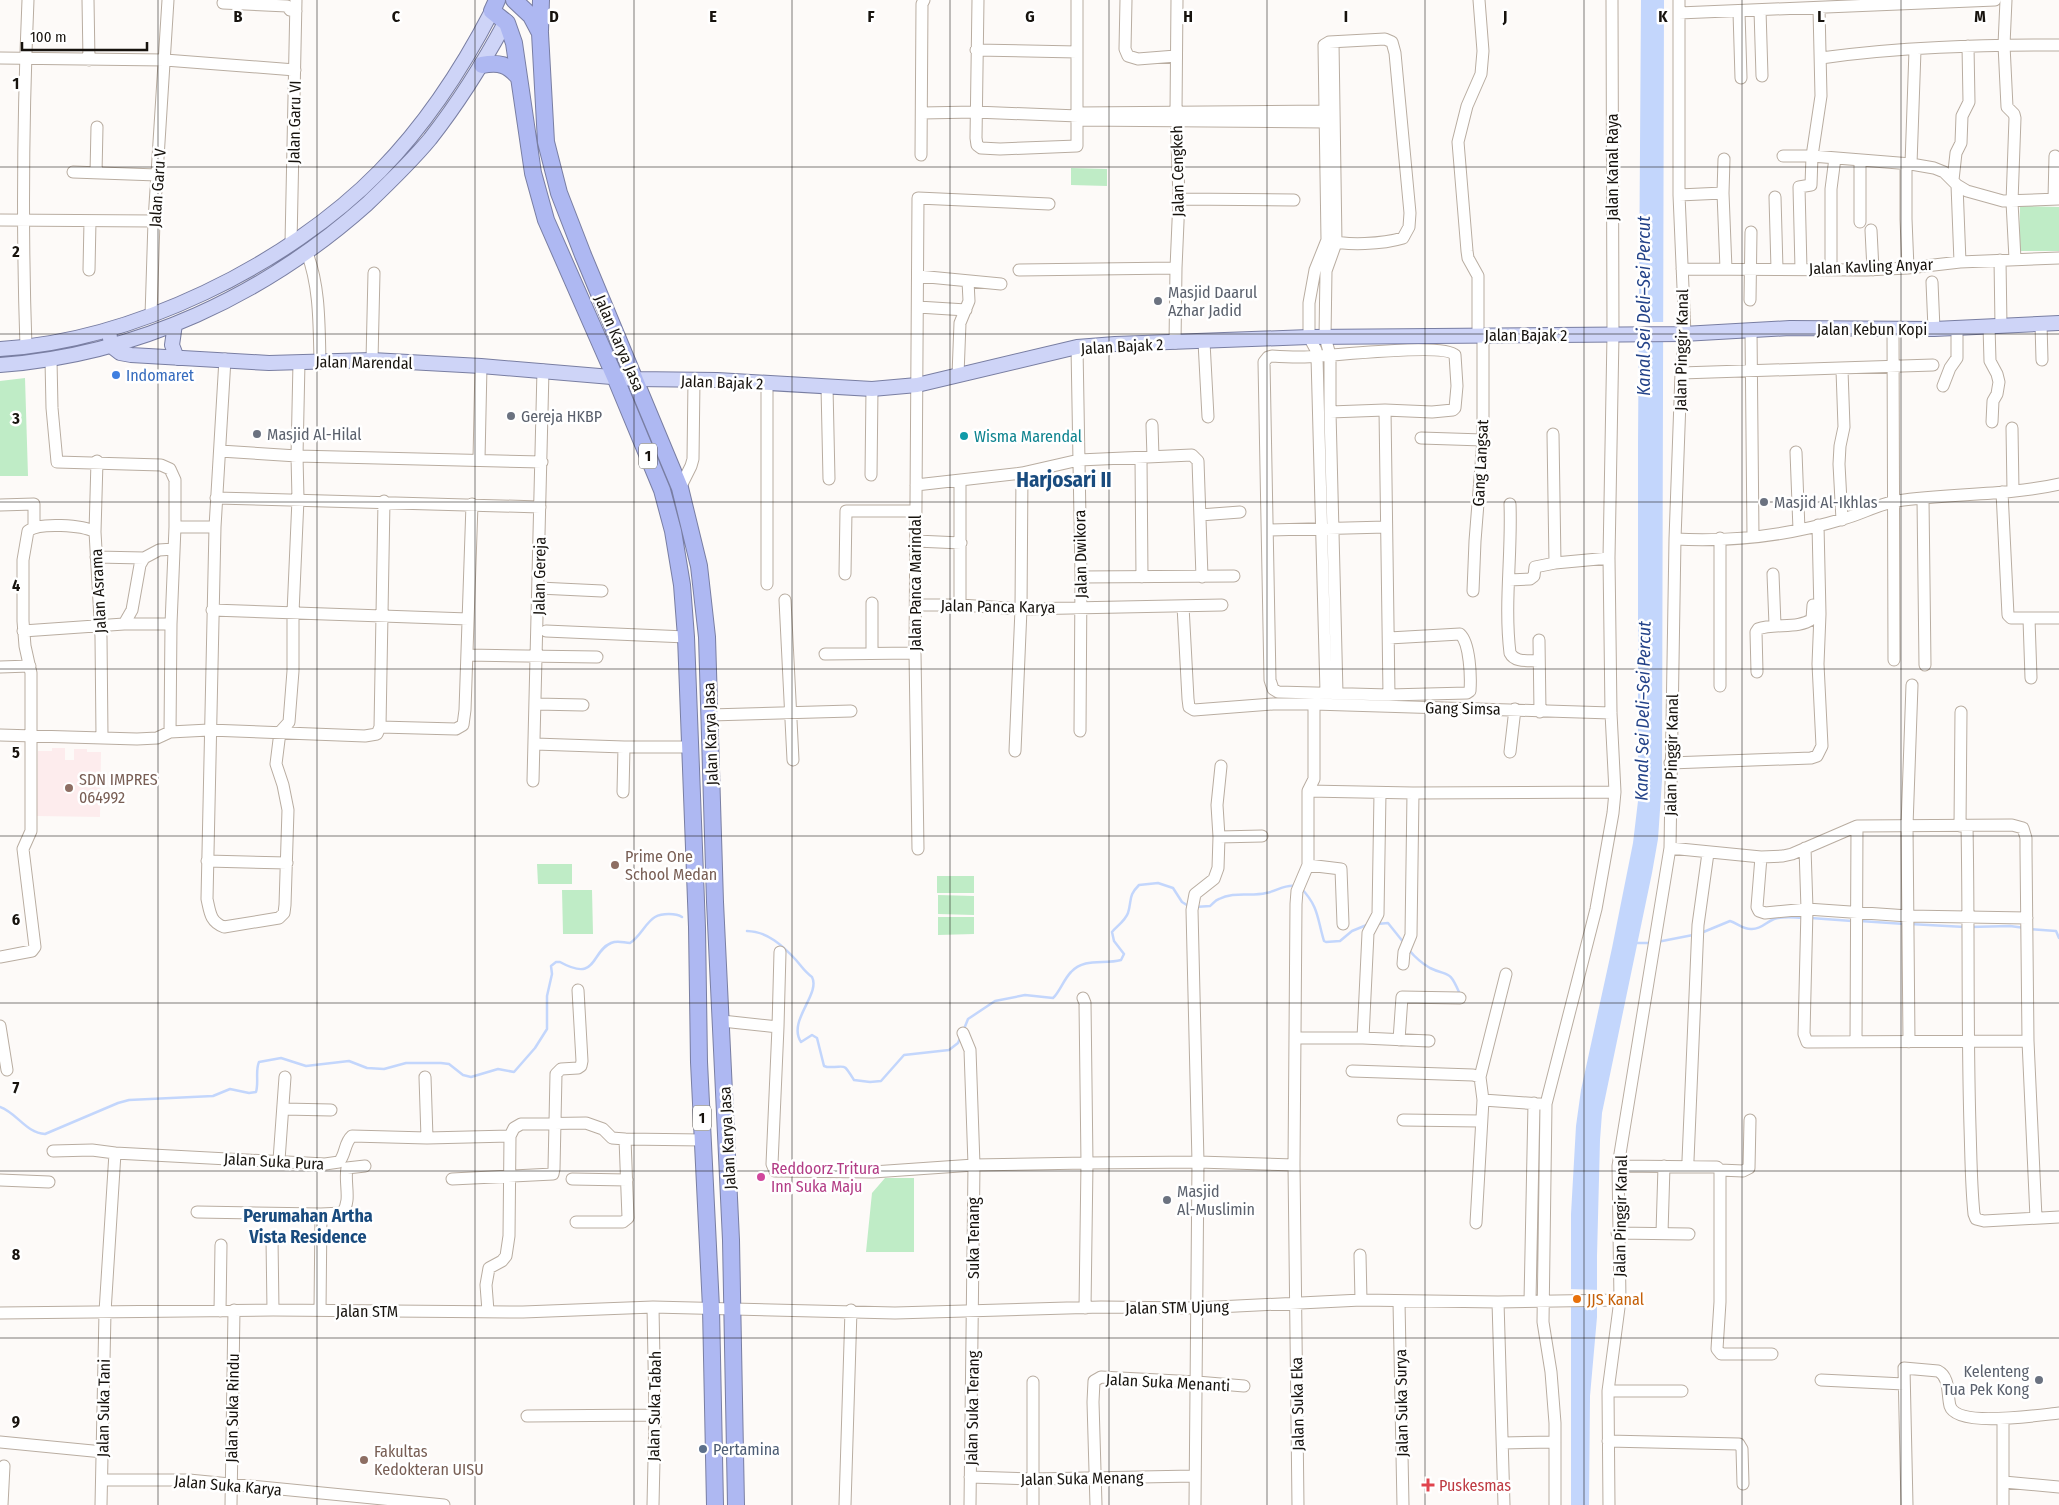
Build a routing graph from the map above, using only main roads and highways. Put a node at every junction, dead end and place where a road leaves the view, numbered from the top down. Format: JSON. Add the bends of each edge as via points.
{"nodes":[{"id":1,"x":516,"y":0,"type":"edge"},
{"id":2,"x":541,"y":0,"type":"edge"},
{"id":3,"x":494,"y":5,"type":"edge"},
{"id":4,"x":506,"y":21,"type":"junction"},
{"id":5,"x":540,"y":33,"type":"junction"},
{"id":6,"x":482,"y":66,"type":"junction"},
{"id":7,"x":519,"y":78,"type":"junction"},
{"id":8,"x":2059,"y":323,"type":"edge"},
{"id":9,"x":175,"y":324,"type":"junction"},
{"id":10,"x":109,"y":330,"type":"junction"},
{"id":11,"x":92,"y":335,"type":"junction"},
{"id":12,"x":1615,"y":335,"type":"joint"},
{"id":13,"x":111,"y":346,"type":"junction"},
{"id":14,"x":0,"y":349,"type":"edge"},
{"id":15,"x":95,"y":350,"type":"junction"},
{"id":16,"x":177,"y":358,"type":"junction"},
{"id":17,"x":0,"y":365,"type":"edge"},
{"id":18,"x":615,"y":377,"type":"junction"},
{"id":19,"x":636,"y":379,"type":"junction"},
{"id":20,"x":713,"y":814,"type":"junction"},
{"id":21,"x":693,"y":815,"type":"junction"},
{"id":22,"x":715,"y":1505,"type":"edge"},
{"id":23,"x":736,"y":1505,"type":"edge"}],
"edges":[{"from":1,"to":4,"type":"highway","number":"1"},
{"from":1,"to":5,"type":"highway","name":"Jalan Karya Jasa","number":"1","via":[[531,16]]},
{"from":2,"to":5,"type":"highway"},
{"from":3,"to":4,"type":"highway"},
{"from":3,"to":10,"type":"main road","via":[[475,44],[418,128],[379,172],[340,206],[291,243],[210,290]]},
{"from":4,"to":6,"type":"main road"},
{"from":4,"to":7,"type":"highway","name":"Jalan Karya Jasa","number":"1","via":[[514,43]]},
{"from":5,"to":19,"type":"highway","name":"Jalan Karya Jasa","number":"1","via":[[546,142],[552,170],[583,255]]},
{"from":6,"to":7,"type":"highway","via":[[496,62],[507,66]]},
{"from":6,"to":9,"type":"main road","via":[[430,139],[393,180],[330,236],[307,254],[237,296]]},
{"from":7,"to":18,"type":"highway","name":"Jalan Karya Jasa","number":"1","via":[[533,172],[546,220]]},
{"from":8,"to":12,"type":"main road","name":"Jalan Kebun Kopi","via":[[1934,329]]},
{"from":9,"to":13,"type":"main road"},
{"from":9,"to":16,"type":"main road","via":[[172,345]]},
{"from":10,"to":11,"type":"main road"},
{"from":10,"to":13,"type":"main road"},
{"from":11,"to":14,"type":"main road"},
{"from":11,"to":15,"type":"main road"},
{"from":12,"to":19,"type":"main road","name":"Jalan Bajak 2","via":[[1309,337],[1116,344],[1077,347],[917,385],[872,389]]},
{"from":13,"to":15,"type":"main road"},
{"from":13,"to":16,"type":"main road","name":"Jalan Marendal","via":[[120,353]]},
{"from":15,"to":17,"type":"main road","via":[[51,360]]},
{"from":16,"to":18,"type":"main road","name":"Jalan Marendal","via":[[269,363],[372,360]]},
{"from":18,"to":19,"type":"main road","name":"Jalan Marendal"},
{"from":18,"to":21,"type":"highway","name":"Jalan Karya Jasa","number":"1","via":[[662,490],[671,522],[682,585],[686,638]]},
{"from":19,"to":20,"type":"highway","name":"Jalan Karya Jasa","number":"1","via":[[680,488],[699,566],[708,637]]},
{"from":20,"to":21,"type":"highway"},
{"from":20,"to":23,"type":"highway","name":"Jalan Karya Jasa","number":"1","via":[[734,1308]]},
{"from":21,"to":22,"type":"highway","name":"Jalan Karya Jasa","number":"1"}]}
